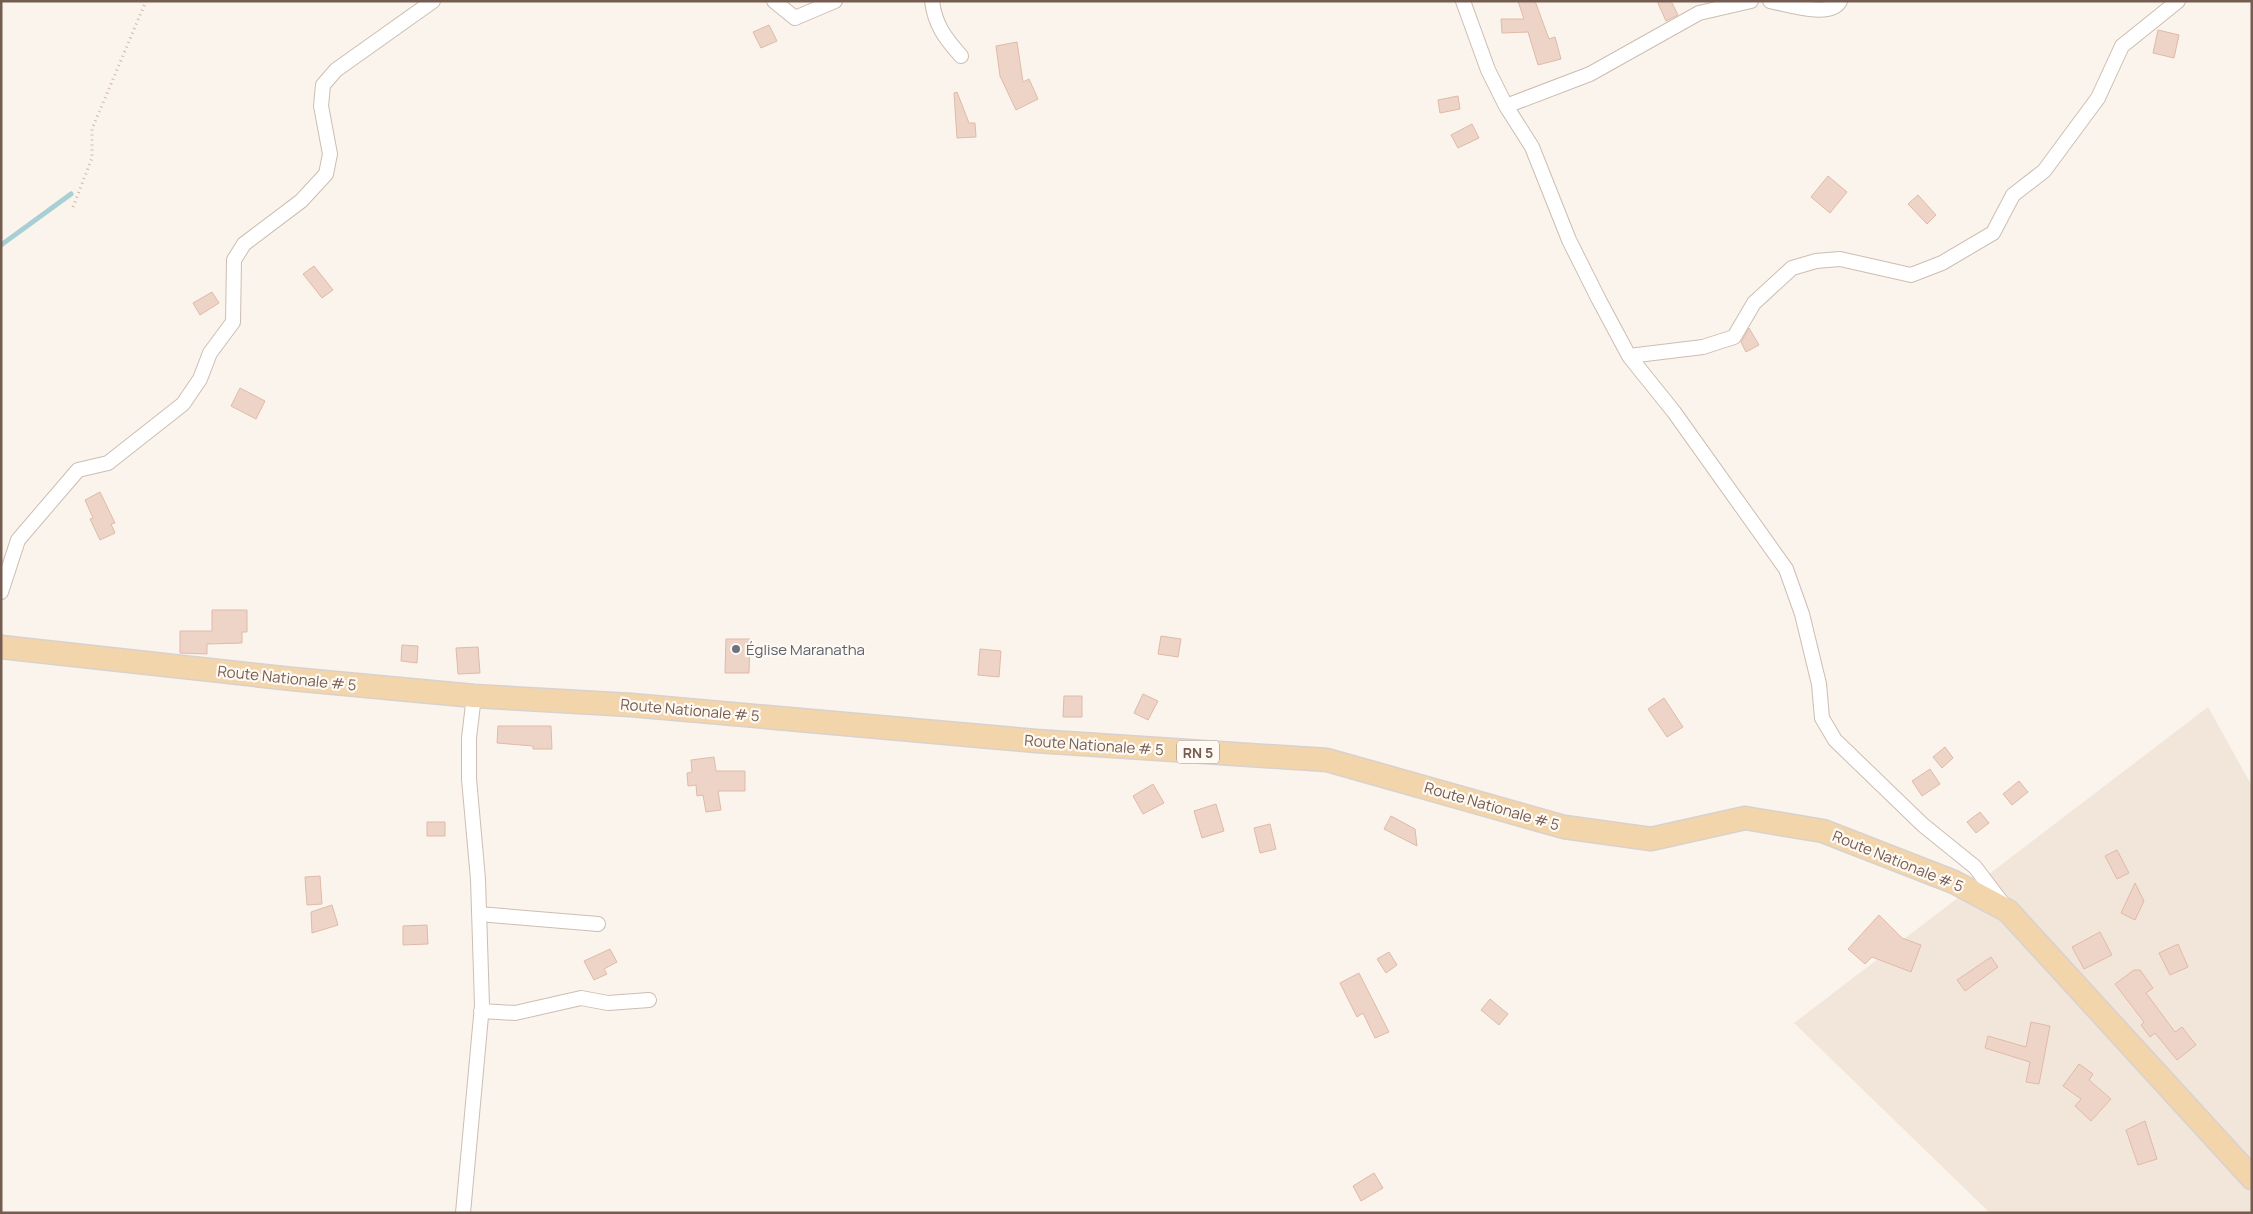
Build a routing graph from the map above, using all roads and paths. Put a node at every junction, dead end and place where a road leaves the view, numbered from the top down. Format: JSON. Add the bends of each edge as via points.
{"nodes":[{"id":1,"x":146,"y":1,"type":"edge"},
{"id":2,"x":433,"y":1,"type":"edge"},
{"id":3,"x":774,"y":1,"type":"edge"},
{"id":4,"x":835,"y":1,"type":"edge"},
{"id":5,"x":932,"y":1,"type":"edge"},
{"id":6,"x":1463,"y":1,"type":"edge"},
{"id":7,"x":1751,"y":1,"type":"edge"},
{"id":8,"x":1770,"y":1,"type":"edge"},
{"id":9,"x":1840,"y":1,"type":"edge"},
{"id":10,"x":2178,"y":1,"type":"edge"},
{"id":11,"x":961,"y":56,"type":"dead end"},
{"id":12,"x":1506,"y":106,"type":"junction"},
{"id":13,"x":73,"y":207,"type":"dead end"},
{"id":14,"x":1629,"y":356,"type":"junction"},
{"id":15,"x":1,"y":592,"type":"edge"},
{"id":16,"x":1,"y":647,"type":"edge"},
{"id":17,"x":474,"y":696,"type":"junction"},
{"id":18,"x":2008,"y":911,"type":"junction"},
{"id":19,"x":479,"y":914,"type":"junction"},
{"id":20,"x":598,"y":924,"type":"dead end"},
{"id":21,"x":649,"y":1000,"type":"dead end"},
{"id":22,"x":481,"y":1011,"type":"junction"},
{"id":23,"x":2252,"y":1178,"type":"edge"},
{"id":24,"x":462,"y":1213,"type":"edge"}],
"edges":[{"from":1,"to":13,"type":"path","via":[[92,129],[92,158]]},
{"from":2,"to":15,"type":"street","via":[[336,70],[323,85],[321,106],[330,154],[326,174],[301,201],[244,244],[234,260],[232,322],[210,353],[196,385],[183,404],[108,463],[78,470],[18,540]]},
{"from":3,"to":4,"type":"street","via":[[795,18]]},
{"from":5,"to":11,"type":"street","via":[[943,37]]},
{"from":6,"to":12,"type":"street","via":[[1488,70]]},
{"from":7,"to":12,"type":"street","via":[[1699,14],[1590,74]]},
{"from":8,"to":9,"type":"street","via":[[1824,11]]},
{"from":10,"to":14,"type":"street","via":[[2122,46],[2098,98],[2044,171],[2013,195],[1993,233],[1971,248],[1911,276],[1840,259],[1792,268],[1754,303],[1734,337],[1703,347]]},
{"from":12,"to":14,"type":"street","via":[[1532,147],[1569,240]]},
{"from":14,"to":18,"type":"street","via":[[1674,412],[1786,569],[1802,614],[1819,684],[1822,718],[1835,740],[1923,824],[1975,868]]},
{"from":16,"to":17,"type":"main road","name":"Route Nationale # 5","number":"RN 5"},
{"from":17,"to":18,"type":"main road","name":"Route Nationale # 5","number":"RN 5","via":[[631,705],[1036,741],[1327,760],[1564,827],[1651,839],[1745,818],[1823,831],[1954,882]]},
{"from":17,"to":19,"type":"street","via":[[469,779]]},
{"from":18,"to":23,"type":"main road","name":"Route Nationale # 5","number":"RN 5"},
{"from":19,"to":20,"type":"street"},
{"from":19,"to":22,"type":"street"},
{"from":21,"to":22,"type":"street","via":[[608,1003],[581,998],[514,1013]]},
{"from":22,"to":24,"type":"street"}]}
